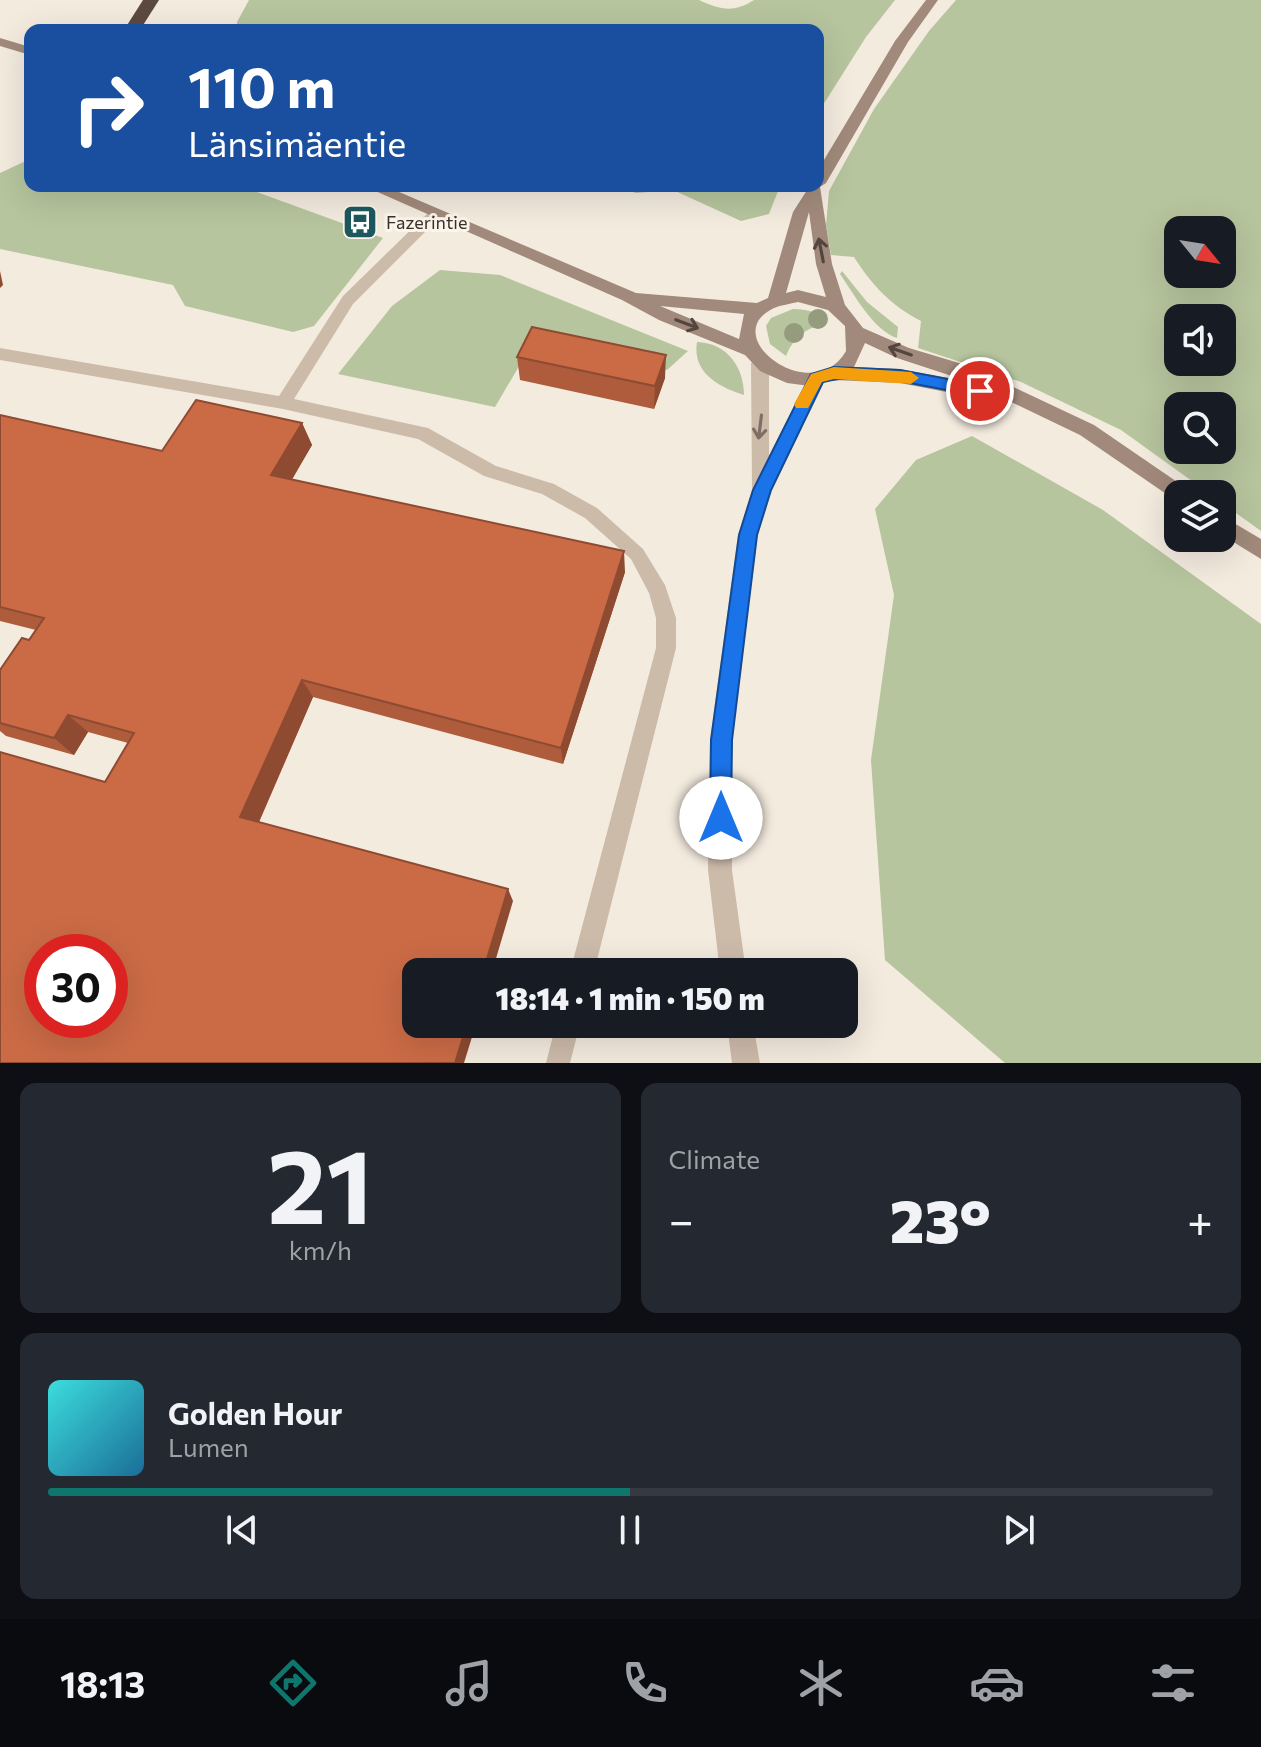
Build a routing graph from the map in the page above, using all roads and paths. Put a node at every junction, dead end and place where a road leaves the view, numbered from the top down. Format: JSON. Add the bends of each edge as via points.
{"nodes":[{"id":1,"x":151,"y":0,"type":"edge"},
{"id":2,"x":932,"y":0,"type":"edge"},
{"id":3,"x":136,"y":24,"type":"edge"},
{"id":4,"x":0,"y":42,"type":"edge"},
{"id":5,"x":24,"y":49,"type":"edge"},
{"id":6,"x":824,"y":173,"type":"edge"},
{"id":7,"x":386,"y":192,"type":"edge"},
{"id":8,"x":813,"y":192,"type":"edge"},
{"id":9,"x":817,"y":192,"type":"edge"},
{"id":10,"x":435,"y":214,"type":"junction"},
{"id":11,"x":628,"y":296,"type":"junction"},
{"id":12,"x":776,"y":299,"type":"junction"},
{"id":13,"x":756,"y":309,"type":"junction"},
{"id":14,"x":838,"y":309,"type":"junction"},
{"id":15,"x":857,"y":332,"type":"junction"},
{"id":16,"x":0,"y":354,"type":"edge"},
{"id":17,"x":754,"y":356,"type":"junction"},
{"id":18,"x":826,"y":376,"type":"junction"},
{"id":19,"x":1024,"y":400,"type":"junction"},
{"id":20,"x":283,"y":403,"type":"junction"},
{"id":21,"x":1164,"y":484,"type":"edge"},
{"id":22,"x":762,"y":490,"type":"junction"},
{"id":23,"x":1236,"y":533,"type":"edge"},
{"id":24,"x":1261,"y":550,"type":"edge"},
{"id":25,"x":586,"y":958,"type":"edge"},
{"id":26,"x":731,"y":958,"type":"edge"},
{"id":27,"x":564,"y":1038,"type":"edge"},
{"id":28,"x":742,"y":1038,"type":"edge"},
{"id":29,"x":558,"y":1063,"type":"edge"},
{"id":30,"x":746,"y":1063,"type":"edge"}],
"edges":[{"from":1,"to":3,"type":"highway"},
{"from":2,"to":6,"type":"main road"},
{"from":4,"to":5,"type":"main road"},
{"from":7,"to":10,"type":"main road"},
{"from":8,"to":12,"type":"main road","via":[[801,212]]},
{"from":14,"to":9,"type":"main road","one_way":true,"via":[[824,264]]},
{"from":10,"to":11,"type":"main road"},
{"from":10,"to":20,"type":"lane","via":[[348,300]]},
{"from":11,"to":13,"type":"main road"},
{"from":11,"to":17,"type":"main road","one_way":true},
{"from":12,"to":13,"type":"main road"},
{"from":12,"to":14,"type":"main road","via":[[798,296]]},
{"from":13,"to":17,"type":"main road","via":[[744,334]]},
{"from":14,"to":15,"type":"main road"},
{"from":15,"to":18,"type":"main road","via":[[858,348],[850,363]]},
{"from":19,"to":15,"type":"main road","one_way":true},
{"from":16,"to":20,"type":"lane"},
{"from":17,"to":18,"type":"main road","via":[[777,373]]},
{"from":17,"to":22,"type":"street","one_way":true,"via":[[763,405],[757,454]]},
{"from":18,"to":19,"type":"main road","via":[[900,376]]},
{"from":18,"to":22,"type":"street"},
{"from":19,"to":21,"type":"main road","via":[[1087,430]]},
{"from":20,"to":25,"type":"lane","via":[[422,433],[490,471],[548,489],[591,513],[637,554],[658,591],[666,618],[666,648]]},
{"from":22,"to":26,"type":"street","via":[[748,535],[721,740],[720,870]]},
{"from":23,"to":24,"type":"main road"},
{"from":27,"to":29,"type":"lane"},
{"from":28,"to":30,"type":"street"}]}
